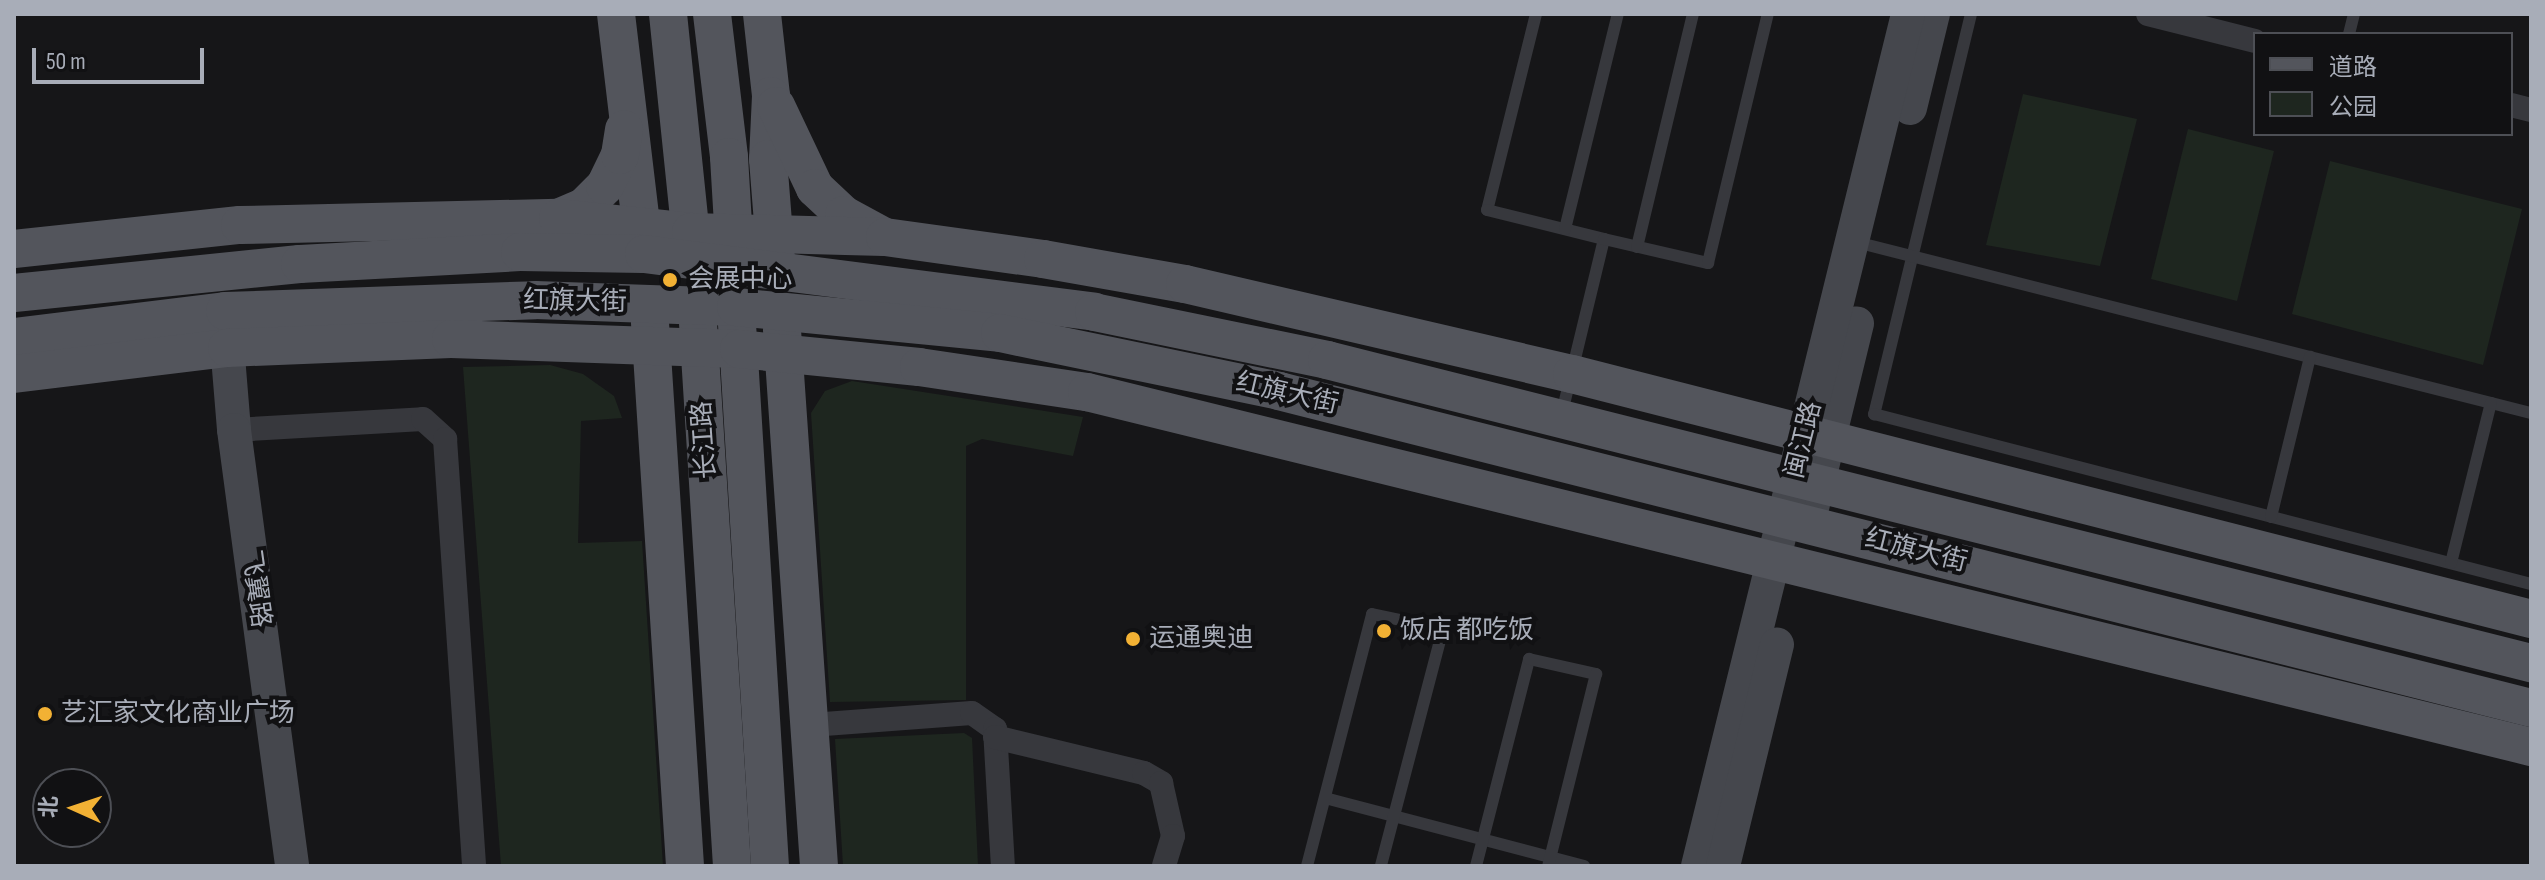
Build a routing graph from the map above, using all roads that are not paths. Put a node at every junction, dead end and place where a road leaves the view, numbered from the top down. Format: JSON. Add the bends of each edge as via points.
{"nodes":[{"id":1,"x":616,"y":14,"type":"edge"},
{"id":2,"x":668,"y":14,"type":"edge"},
{"id":3,"x":712,"y":14,"type":"edge"},
{"id":4,"x":762,"y":14,"type":"edge"},
{"id":5,"x":1536,"y":14,"type":"edge"},
{"id":6,"x":1618,"y":14,"type":"edge"},
{"id":7,"x":1693,"y":14,"type":"edge"},
{"id":8,"x":1769,"y":14,"type":"edge"},
{"id":9,"x":1908,"y":14,"type":"edge"},
{"id":10,"x":1933,"y":14,"type":"edge"},
{"id":11,"x":1971,"y":14,"type":"edge"},
{"id":12,"x":2148,"y":14,"type":"edge"},
{"id":13,"x":2253,"y":40,"type":"edge"},
{"id":14,"x":626,"y":90,"type":"junction"},
{"id":15,"x":771,"y":96,"type":"junction"},
{"id":16,"x":558,"y":218,"type":"junction"},
{"id":17,"x":1565,"y":229,"type":"junction"},
{"id":18,"x":885,"y":237,"type":"junction"},
{"id":19,"x":1604,"y":239,"type":"junction"},
{"id":20,"x":642,"y":241,"type":"junction"},
{"id":21,"x":1865,"y":244,"type":"junction"},
{"id":22,"x":692,"y":247,"type":"junction"},
{"id":23,"x":1637,"y":247,"type":"junction"},
{"id":24,"x":14,"y":249,"type":"edge"},
{"id":25,"x":734,"y":249,"type":"junction"},
{"id":26,"x":774,"y":251,"type":"junction"},
{"id":27,"x":1911,"y":256,"type":"junction"},
{"id":28,"x":14,"y":293,"type":"edge"},
{"id":29,"x":648,"y":304,"type":"junction"},
{"id":30,"x":697,"y":305,"type":"junction"},
{"id":31,"x":736,"y":307,"type":"junction"},
{"id":32,"x":781,"y":311,"type":"junction"},
{"id":33,"x":226,"y":330,"type":"junction"},
{"id":34,"x":14,"y":337,"type":"edge"},
{"id":35,"x":566,"y":343,"type":"junction"},
{"id":36,"x":652,"y":345,"type":"junction"},
{"id":37,"x":699,"y":348,"type":"junction"},
{"id":38,"x":739,"y":349,"type":"junction"},
{"id":39,"x":783,"y":353,"type":"junction"},
{"id":40,"x":2310,"y":357,"type":"junction"},
{"id":41,"x":854,"y":361,"type":"junction"},
{"id":42,"x":14,"y":374,"type":"edge"},
{"id":43,"x":1572,"y":374,"type":"junction"},
{"id":44,"x":2491,"y":403,"type":"junction"},
{"id":45,"x":2531,"y":413,"type":"edge"},
{"id":46,"x":1560,"y":420,"type":"junction"},
{"id":47,"x":234,"y":430,"type":"junction"},
{"id":48,"x":661,"y":431,"type":"junction"},
{"id":49,"x":1817,"y":436,"type":"junction"},
{"id":50,"x":789,"y":458,"type":"junction"},
{"id":51,"x":1806,"y":481,"type":"junction"},
{"id":52,"x":2271,"y":517,"type":"junction"},
{"id":53,"x":1797,"y":521,"type":"junction"},
{"id":54,"x":2234,"y":526,"type":"junction"},
{"id":55,"x":1786,"y":562,"type":"junction"},
{"id":56,"x":2451,"y":563,"type":"junction"},
{"id":57,"x":2531,"y":584,"type":"edge"},
{"id":58,"x":2531,"y":619,"type":"edge"},
{"id":59,"x":2531,"y":663,"type":"edge"},
{"id":60,"x":2531,"y":708,"type":"edge"},
{"id":61,"x":811,"y":725,"type":"junction"},
{"id":62,"x":995,"y":737,"type":"junction"},
{"id":63,"x":2531,"y":747,"type":"edge"},
{"id":64,"x":1325,"y":798,"type":"junction"},
{"id":65,"x":1394,"y":816,"type":"junction"},
{"id":66,"x":1483,"y":838,"type":"junction"},
{"id":67,"x":1549,"y":862,"type":"edge"},
{"id":68,"x":292,"y":866,"type":"edge"},
{"id":69,"x":474,"y":866,"type":"edge"},
{"id":70,"x":685,"y":866,"type":"edge"},
{"id":71,"x":732,"y":866,"type":"edge"},
{"id":72,"x":770,"y":866,"type":"edge"},
{"id":73,"x":819,"y":866,"type":"edge"},
{"id":74,"x":1003,"y":866,"type":"edge"},
{"id":75,"x":1164,"y":866,"type":"edge"},
{"id":76,"x":1307,"y":866,"type":"edge"},
{"id":77,"x":1381,"y":866,"type":"edge"},
{"id":78,"x":1476,"y":866,"type":"edge"},
{"id":79,"x":1584,"y":866,"type":"edge"},
{"id":80,"x":1698,"y":866,"type":"edge"},
{"id":81,"x":1723,"y":866,"type":"edge"}],
"edges":[{"from":1,"to":14,"type":"main road"},
{"from":2,"to":22,"type":"main road","name":"长江路"},
{"from":3,"to":25,"type":"main road","name":"长江路"},
{"from":4,"to":15,"type":"main road"},
{"from":5,"to":17,"type":"lane","via":[[1487,210]]},
{"from":6,"to":17,"type":"lane"},
{"from":7,"to":23,"type":"lane"},
{"from":8,"to":23,"type":"lane","via":[[1708,263]]},
{"from":9,"to":21,"type":"main road","name":"闽江路"},
{"from":10,"to":21,"type":"main road","name":"闽江路"},
{"from":11,"to":27,"type":"lane"},
{"from":12,"to":13,"type":"street"},
{"from":14,"to":16,"type":"main road","via":[[623,141],[614,173],[584,207]]},
{"from":14,"to":20,"type":"main road"},
{"from":15,"to":18,"type":"main road","via":[[815,188],[844,215]]},
{"from":15,"to":26,"type":"main road","via":[[768,159]]},
{"from":16,"to":20,"type":"main road","name":"红旗大街"},
{"from":16,"to":24,"type":"main road","name":"红旗大街","via":[[240,225]]},
{"from":17,"to":19,"type":"lane"},
{"from":18,"to":26,"type":"main road","name":"红旗大街"},
{"from":18,"to":43,"type":"main road","name":"红旗大街","via":[[1185,284]]},
{"from":19,"to":23,"type":"lane"},
{"from":19,"to":43,"type":"lane"},
{"from":20,"to":22,"type":"main road","name":"红旗大街"},
{"from":20,"to":28,"type":"main road","name":"红旗大街","via":[[300,264]]},
{"from":20,"to":29,"type":"main road"},
{"from":21,"to":27,"type":"lane"},
{"from":21,"to":49,"type":"main road","name":"闽江路"},
{"from":22,"to":25,"type":"main road","name":"红旗大街"},
{"from":22,"to":30,"type":"main road","name":"长江路"},
{"from":25,"to":26,"type":"main road","name":"红旗大街"},
{"from":25,"to":31,"type":"main road","name":"长江路"},
{"from":26,"to":32,"type":"main road"},
{"from":26,"to":46,"type":"main road","name":"红旗大街","via":[[1180,327]]},
{"from":27,"to":40,"type":"lane"},
{"from":27,"to":54,"type":"lane","via":[[1874,414]]},
{"from":29,"to":30,"type":"main road","name":"红旗大街"},
{"from":29,"to":33,"type":"main road","name":"红旗大街","via":[[453,301]]},
{"from":29,"to":36,"type":"main road"},
{"from":30,"to":31,"type":"main road","name":"红旗大街"},
{"from":30,"to":37,"type":"main road","name":"长江路"},
{"from":31,"to":32,"type":"main road","name":"红旗大街"},
{"from":31,"to":38,"type":"main road","name":"长江路"},
{"from":32,"to":39,"type":"main road"},
{"from":32,"to":53,"type":"main road","name":"红旗大街","via":[[1000,333],[1126,357]]},
{"from":33,"to":34,"type":"main road","name":"红旗大街"},
{"from":33,"to":35,"type":"main road","name":"红旗大街"},
{"from":33,"to":42,"type":"main road","name":"红旗大街"},
{"from":33,"to":47,"type":"main road","name":"飞翼路"},
{"from":35,"to":36,"type":"main road","name":"红旗大街"},
{"from":35,"to":48,"type":"main road","via":[[600,355],[636,381]]},
{"from":36,"to":37,"type":"main road","name":"红旗大街"},
{"from":36,"to":48,"type":"main road"},
{"from":37,"to":38,"type":"main road","name":"红旗大街"},
{"from":37,"to":71,"type":"main road","name":"长江路"},
{"from":38,"to":39,"type":"main road","name":"红旗大街"},
{"from":38,"to":72,"type":"main road","name":"长江路"},
{"from":39,"to":41,"type":"main road","name":"红旗大街"},
{"from":39,"to":50,"type":"main road"},
{"from":40,"to":44,"type":"lane"},
{"from":40,"to":52,"type":"lane"},
{"from":41,"to":50,"type":"main road","via":[[819,375],[802,394]]},
{"from":41,"to":55,"type":"main road","name":"红旗大街","via":[[1087,392]]},
{"from":43,"to":46,"type":"lane"},
{"from":43,"to":49,"type":"main road","name":"红旗大街"},
{"from":44,"to":45,"type":"lane"},
{"from":44,"to":56,"type":"lane"},
{"from":46,"to":51,"type":"main road","name":"红旗大街"},
{"from":47,"to":68,"type":"main road","name":"飞翼路"},
{"from":47,"to":69,"type":"street","via":[[423,419],[445,439]]},
{"from":48,"to":70,"type":"main road"},
{"from":49,"to":51,"type":"main road","name":"闽江路"},
{"from":49,"to":54,"type":"main road","name":"红旗大街"},
{"from":50,"to":61,"type":"main road"},
{"from":51,"to":53,"type":"main road","name":"闽江路"},
{"from":51,"to":59,"type":"main road","name":"红旗大街"},
{"from":52,"to":54,"type":"lane"},
{"from":52,"to":56,"type":"lane"},
{"from":53,"to":55,"type":"main road","name":"闽江路"},
{"from":53,"to":60,"type":"main road","name":"红旗大街"},
{"from":54,"to":58,"type":"main road","name":"红旗大街"},
{"from":55,"to":63,"type":"main road","name":"红旗大街"},
{"from":55,"to":80,"type":"main road","name":"闽江路"},
{"from":55,"to":81,"type":"main road","name":"闽江路"},
{"from":56,"to":57,"type":"lane"},
{"from":61,"to":62,"type":"street","via":[[972,713],[995,729]]},
{"from":61,"to":73,"type":"main road"},
{"from":62,"to":74,"type":"street"},
{"from":62,"to":75,"type":"street","via":[[1144,773],[1161,783],[1173,836]]},
{"from":64,"to":65,"type":"lane"},
{"from":64,"to":65,"type":"lane","via":[[1372,614],[1443,629]]},
{"from":64,"to":76,"type":"lane"},
{"from":65,"to":66,"type":"lane"},
{"from":65,"to":77,"type":"lane"},
{"from":66,"to":67,"type":"lane"},
{"from":66,"to":67,"type":"lane","via":[[1529,659],[1596,674]]},
{"from":66,"to":78,"type":"lane"},
{"from":67,"to":79,"type":"lane"}]}
